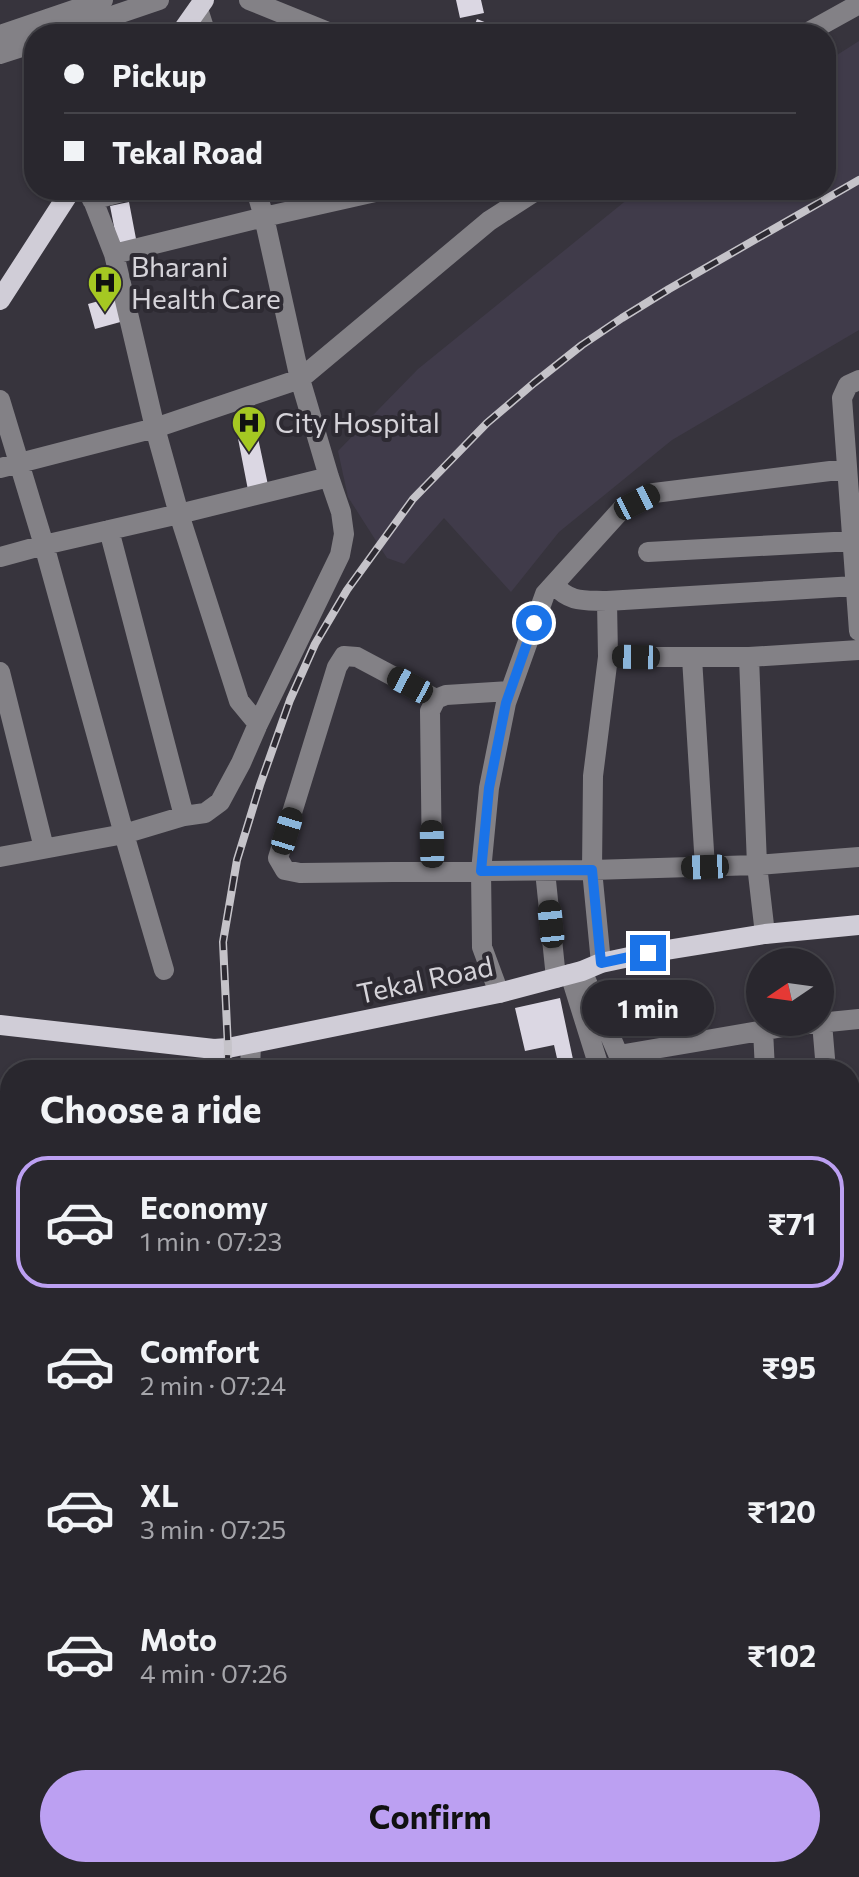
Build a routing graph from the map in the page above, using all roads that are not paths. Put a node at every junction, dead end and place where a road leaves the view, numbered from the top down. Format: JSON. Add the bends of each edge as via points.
{"nodes":[{"id":1,"x":103,"y":0,"type":"edge"},
{"id":2,"x":159,"y":0,"type":"edge"},
{"id":3,"x":249,"y":0,"type":"edge"},
{"id":4,"x":859,"y":4,"type":"edge"},
{"id":5,"x":201,"y":5,"type":"edge"},
{"id":6,"x":32,"y":24,"type":"edge"},
{"id":7,"x":88,"y":24,"type":"edge"},
{"id":8,"x":187,"y":24,"type":"edge"},
{"id":9,"x":308,"y":24,"type":"edge"},
{"id":10,"x":823,"y":24,"type":"edge"},
{"id":11,"x":24,"y":27,"type":"edge"},
{"id":12,"x":0,"y":35,"type":"edge"},
{"id":13,"x":24,"y":46,"type":"edge"},
{"id":14,"x":0,"y":54,"type":"edge"},
{"id":15,"x":65,"y":200,"type":"edge"},
{"id":16,"x":93,"y":200,"type":"edge"},
{"id":17,"x":259,"y":200,"type":"edge"},
{"id":18,"x":340,"y":200,"type":"edge"},
{"id":19,"x":522,"y":200,"type":"edge"},
{"id":20,"x":264,"y":217,"type":"junction"},
{"id":21,"x":114,"y":254,"type":"junction"},
{"id":22,"x":0,"y":300,"type":"edge"},
{"id":23,"x":300,"y":379,"type":"junction"},
{"id":24,"x":859,"y":380,"type":"edge"},
{"id":25,"x":0,"y":400,"type":"edge"},
{"id":26,"x":155,"y":428,"type":"junction"},
{"id":27,"x":10,"y":466,"type":"edge"},
{"id":28,"x":846,"y":469,"type":"junction"},
{"id":29,"x":329,"y":477,"type":"junction"},
{"id":30,"x":179,"y":514,"type":"junction"},
{"id":31,"x":109,"y":530,"type":"junction"},
{"id":32,"x":853,"y":541,"type":"junction"},
{"id":33,"x":44,"y":545,"type":"junction"},
{"id":34,"x":648,"y":552,"type":"dead end"},
{"id":35,"x":0,"y":557,"type":"edge"},
{"id":36,"x":554,"y":585,"type":"junction"},
{"id":37,"x":857,"y":600,"type":"edge"},
{"id":38,"x":607,"y":601,"type":"junction"},
{"id":39,"x":859,"y":631,"type":"edge"},
{"id":40,"x":859,"y":650,"type":"edge"},
{"id":41,"x":608,"y":657,"type":"junction"},
{"id":42,"x":749,"y":657,"type":"junction"},
{"id":43,"x":692,"y":658,"type":"junction"},
{"id":44,"x":0,"y":672,"type":"edge"},
{"id":45,"x":510,"y":691,"type":"junction"},
{"id":46,"x":436,"y":699,"type":"junction"},
{"id":47,"x":258,"y":724,"type":"junction"},
{"id":48,"x":184,"y":816,"type":"junction"},
{"id":49,"x":124,"y":834,"type":"junction"},
{"id":50,"x":44,"y":848,"type":"junction"},
{"id":51,"x":0,"y":857,"type":"edge"},
{"id":52,"x":859,"y":857,"type":"edge"},
{"id":53,"x":757,"y":865,"type":"junction"},
{"id":54,"x":705,"y":867,"type":"junction"},
{"id":55,"x":592,"y":870,"type":"junction"},
{"id":56,"x":432,"y":871,"type":"junction"},
{"id":57,"x":481,"y":871,"type":"junction"},
{"id":58,"x":545,"y":871,"type":"junction"},
{"id":59,"x":859,"y":925,"type":"edge"},
{"id":60,"x":765,"y":934,"type":"junction"},
{"id":61,"x":164,"y":970,"type":"dead end"},
{"id":62,"x":578,"y":972,"type":"junction"},
{"id":63,"x":499,"y":993,"type":"junction"},
{"id":64,"x":859,"y":1019,"type":"edge"},
{"id":65,"x":834,"y":1022,"type":"edge"},
{"id":66,"x":0,"y":1025,"type":"edge"},
{"id":67,"x":746,"y":1034,"type":"edge"},
{"id":68,"x":763,"y":1036,"type":"edge"},
{"id":69,"x":823,"y":1036,"type":"edge"},
{"id":70,"x":251,"y":1044,"type":"junction"},
{"id":71,"x":250,"y":1060,"type":"edge"},
{"id":72,"x":598,"y":1060,"type":"edge"},
{"id":73,"x":621,"y":1060,"type":"edge"},
{"id":74,"x":635,"y":1060,"type":"edge"},
{"id":75,"x":764,"y":1060,"type":"edge"},
{"id":76,"x":825,"y":1060,"type":"edge"},
{"id":77,"x":0,"y":1331,"type":"edge"},
{"id":78,"x":0,"y":1346,"type":"edge"}],
"edges":[{"from":1,"to":6,"type":"street"},
{"from":2,"to":7,"type":"street"},
{"from":3,"to":9,"type":"street"},
{"from":4,"to":10,"type":"street"},
{"from":5,"to":8,"type":"main road"},
{"from":11,"to":12,"type":"street"},
{"from":13,"to":14,"type":"street"},
{"from":15,"to":22,"type":"main road"},
{"from":16,"to":21,"type":"street"},
{"from":17,"to":20,"type":"street"},
{"from":18,"to":20,"type":"street"},
{"from":19,"to":23,"type":"street","via":[[489,221]]},
{"from":20,"to":21,"type":"street"},
{"from":20,"to":23,"type":"street"},
{"from":21,"to":26,"type":"street"},
{"from":23,"to":26,"type":"street"},
{"from":23,"to":29,"type":"street"},
{"from":24,"to":28,"type":"street","via":[[848,385],[842,398]]},
{"from":25,"to":27,"type":"street"},
{"from":26,"to":27,"type":"street"},
{"from":26,"to":30,"type":"street"},
{"from":27,"to":33,"type":"street"},
{"from":28,"to":32,"type":"street"},
{"from":28,"to":36,"type":"street","via":[[654,493],[621,510]]},
{"from":29,"to":30,"type":"street"},
{"from":29,"to":47,"type":"street","via":[[341,512],[340,555]]},
{"from":30,"to":31,"type":"street"},
{"from":30,"to":47,"type":"street","via":[[230,679]]},
{"from":31,"to":33,"type":"street"},
{"from":31,"to":48,"type":"street"},
{"from":32,"to":34,"type":"street"},
{"from":32,"to":37,"type":"street"},
{"from":33,"to":35,"type":"street"},
{"from":33,"to":49,"type":"street"},
{"from":36,"to":38,"type":"street","via":[[579,600]]},
{"from":36,"to":45,"type":"street","via":[[545,594]]},
{"from":37,"to":38,"type":"street"},
{"from":37,"to":39,"type":"street"},
{"from":38,"to":41,"type":"street"},
{"from":40,"to":42,"type":"street"},
{"from":41,"to":43,"type":"street"},
{"from":41,"to":55,"type":"street","via":[[593,776]]},
{"from":42,"to":43,"type":"street"},
{"from":42,"to":53,"type":"street"},
{"from":43,"to":54,"type":"street"},
{"from":44,"to":50,"type":"street"},
{"from":45,"to":46,"type":"street"},
{"from":45,"to":57,"type":"street","via":[[489,788]]},
{"from":46,"to":56,"type":"street","via":[[430,711]]},
{"from":46,"to":56,"type":"street","via":[[357,657],[344,656],[278,858],[285,870],[300,873]]},
{"from":47,"to":48,"type":"street","via":[[220,802],[205,813]]},
{"from":48,"to":49,"type":"street"},
{"from":49,"to":50,"type":"street"},
{"from":49,"to":61,"type":"street"},
{"from":50,"to":51,"type":"street"},
{"from":52,"to":53,"type":"street"},
{"from":53,"to":54,"type":"street"},
{"from":53,"to":60,"type":"street"},
{"from":54,"to":55,"type":"street"},
{"from":55,"to":58,"type":"street"},
{"from":55,"to":62,"type":"street"},
{"from":56,"to":57,"type":"street"},
{"from":57,"to":58,"type":"street"},
{"from":57,"to":63,"type":"street","via":[[482,947]]},
{"from":58,"to":62,"type":"street"},
{"from":59,"to":60,"type":"main road","name":"Tekal Road"},
{"from":60,"to":62,"type":"main road","name":"Tekal Road","via":[[648,953]]},
{"from":62,"to":63,"type":"main road","name":"Tekal Road"},
{"from":62,"to":72,"type":"street"},
{"from":62,"to":73,"type":"street"},
{"from":63,"to":70,"type":"main road","name":"Tekal Road"},
{"from":64,"to":65,"type":"street"},
{"from":66,"to":70,"type":"main road","name":"Tekal Road","via":[[214,1049]]},
{"from":67,"to":74,"type":"street"},
{"from":68,"to":75,"type":"street"},
{"from":69,"to":76,"type":"street"},
{"from":70,"to":71,"type":"street"},
{"from":77,"to":78,"type":"street"}]}
